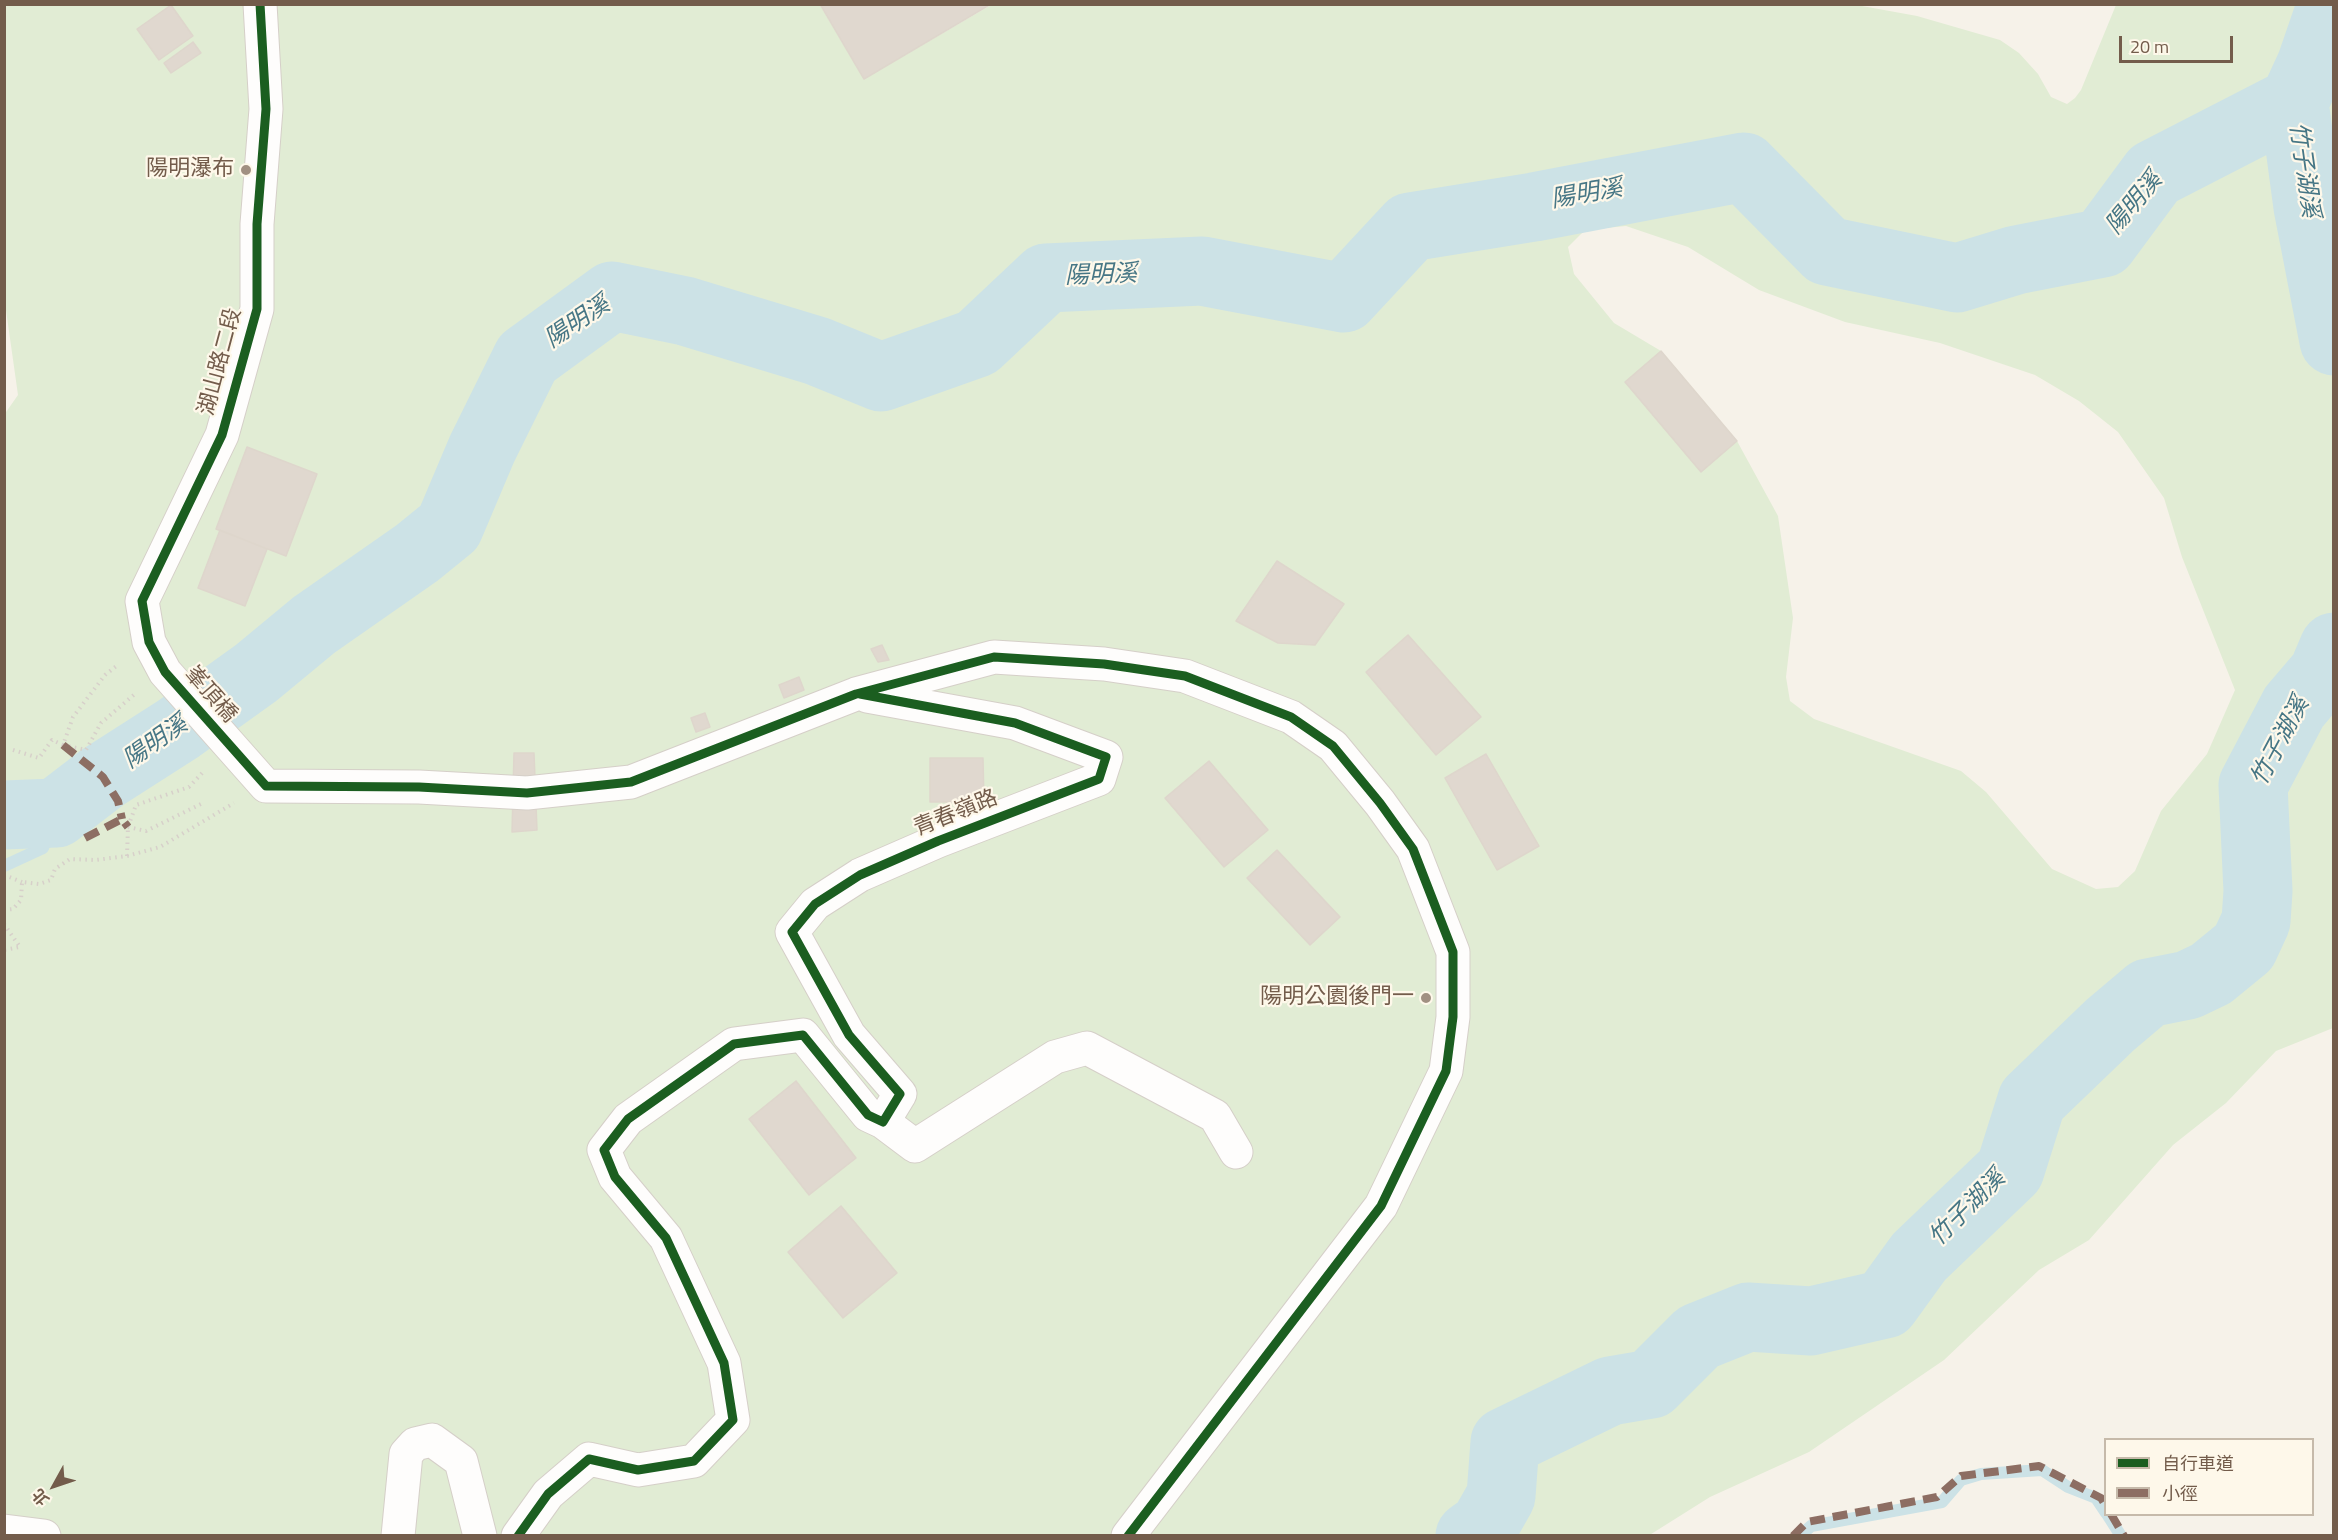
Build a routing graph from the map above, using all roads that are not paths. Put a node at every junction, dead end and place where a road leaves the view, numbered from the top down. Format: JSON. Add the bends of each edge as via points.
{"nodes":[{"id":1,"x":260,"y":4,"type":"edge"},
{"id":2,"x":153,"y":681,"type":"joint"},
{"id":3,"x":856,"y":694,"type":"junction"},
{"id":4,"x":883,"y":1122,"type":"junction"},
{"id":5,"x":1236,"y":1152,"type":"dead end"},
{"id":6,"x":4,"y":1531,"type":"edge"},
{"id":7,"x":44,"y":1536,"type":"edge"},
{"id":8,"x":398,"y":1536,"type":"edge"},
{"id":9,"x":480,"y":1536,"type":"edge"},
{"id":10,"x":518,"y":1536,"type":"edge"},
{"id":11,"x":1128,"y":1536,"type":"edge"}],
"edges":[{"from":1,"to":2,"type":"street","name":"湖山路二段","via":[[266,109],[257,224],[257,309],[222,435],[142,601]]},
{"from":2,"to":3,"type":"street","name":"峯頂橋","via":[[217,756],[266,786],[419,787],[527,794],[631,782]]},
{"from":3,"to":4,"type":"street","name":"青春嶺路","via":[[1015,723],[1106,757],[1099,779],[860,875],[815,904],[792,932],[849,1035],[900,1094]]},
{"from":3,"to":11,"type":"street","via":[[994,657],[1104,664],[1185,676],[1291,717],[1333,746],[1413,849],[1453,952],[1453,1017],[1446,1071],[1381,1206]]},
{"from":4,"to":5,"type":"street","via":[[915,1146],[1055,1057],[1087,1048],[1215,1116]]},
{"from":4,"to":10,"type":"street","via":[[868,1114],[803,1035],[734,1044],[627,1119],[604,1150],[615,1177],[666,1238],[724,1363],[733,1420],[694,1461],[638,1470],[589,1459],[548,1494]]},
{"from":6,"to":7,"type":"street"},
{"from":8,"to":9,"type":"street","via":[[406,1454],[415,1444],[432,1440],[461,1461]]}]}
